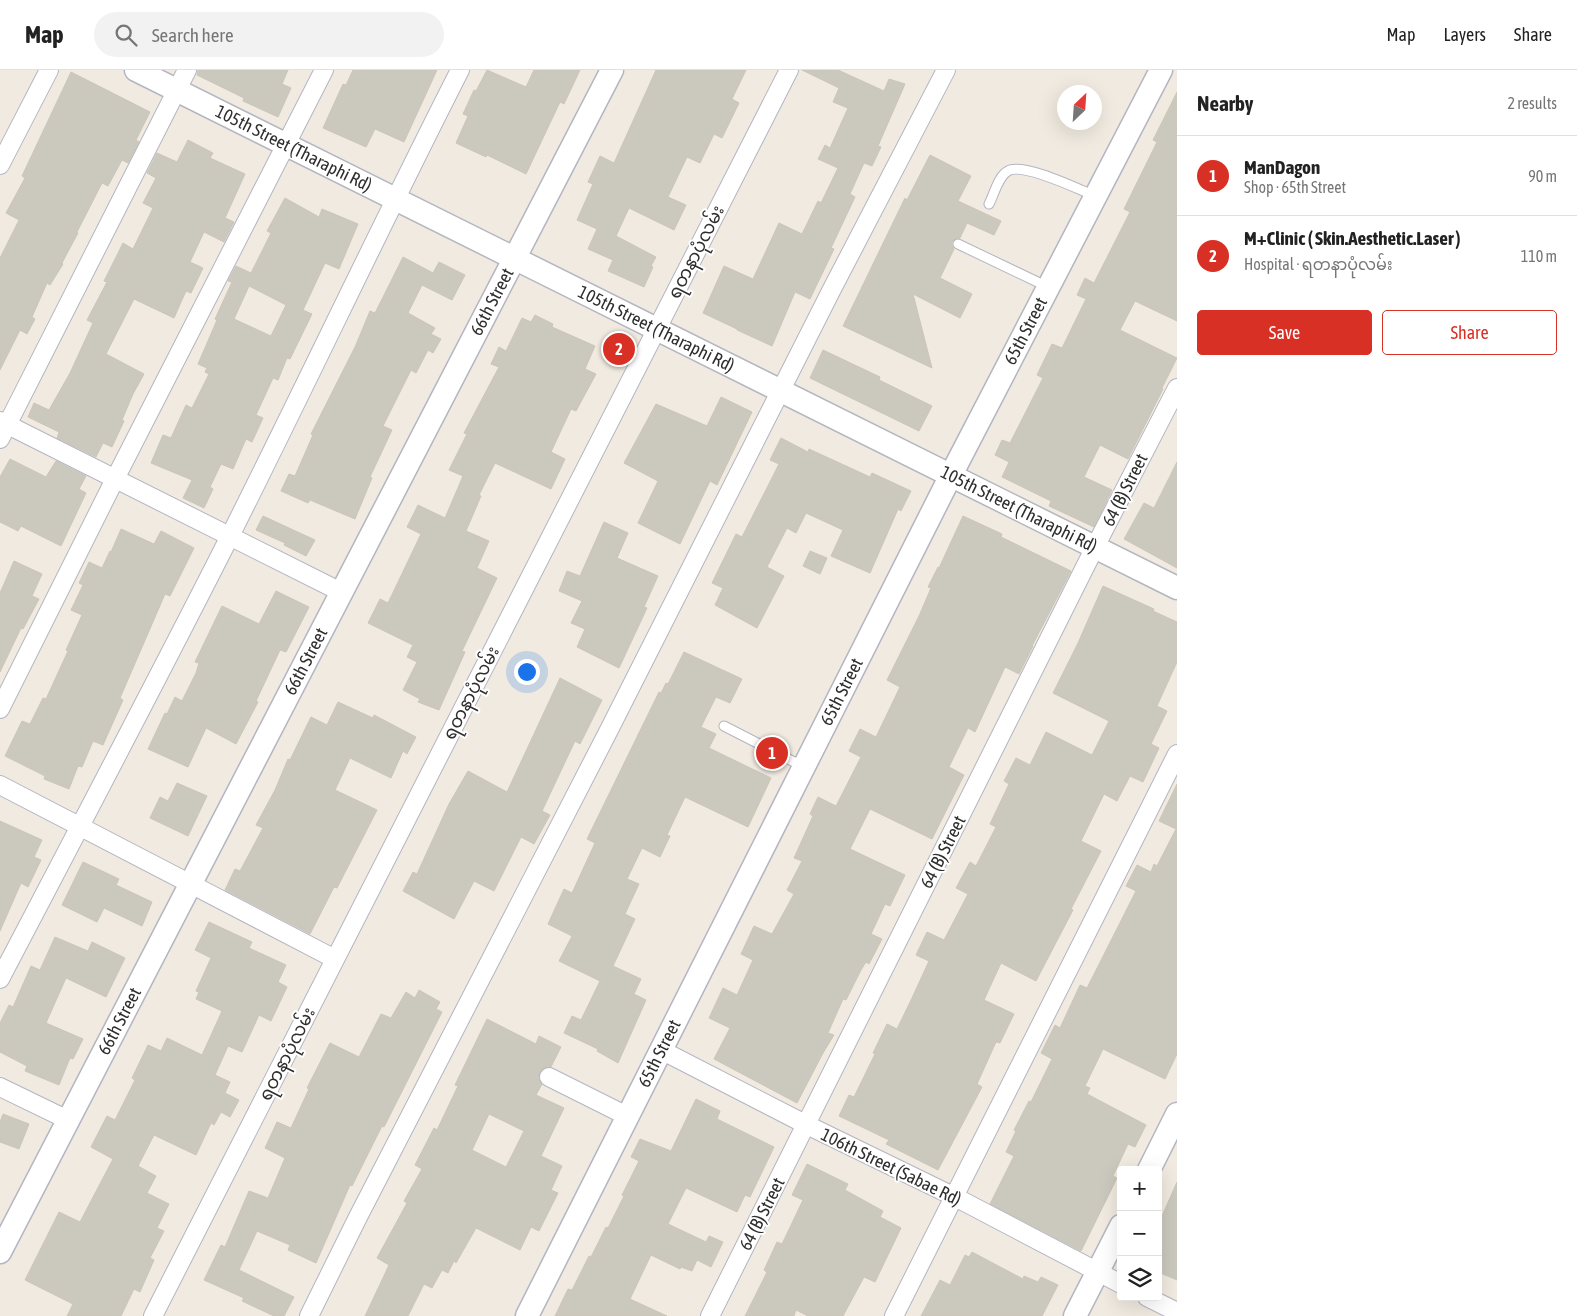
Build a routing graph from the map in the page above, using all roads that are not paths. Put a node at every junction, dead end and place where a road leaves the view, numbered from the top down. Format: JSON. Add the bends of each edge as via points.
{"nodes":[{"id":1,"x":49,"y":70,"type":"edge"},
{"id":2,"x":136,"y":70,"type":"edge"},
{"id":3,"x":187,"y":70,"type":"edge"},
{"id":4,"x":324,"y":70,"type":"edge"},
{"id":5,"x":460,"y":70,"type":"edge"},
{"id":6,"x":612,"y":70,"type":"edge"},
{"id":7,"x":788,"y":70,"type":"edge"},
{"id":8,"x":946,"y":70,"type":"edge"},
{"id":9,"x":1161,"y":70,"type":"edge"},
{"id":10,"x":177,"y":90,"type":"junction"},
{"id":11,"x":285,"y":144,"type":"junction"},
{"id":12,"x":0,"y":165,"type":"edge"},
{"id":13,"x":1096,"y":196,"type":"junction"},
{"id":14,"x":394,"y":198,"type":"junction"},
{"id":15,"x":989,"y":204,"type":"dead end"},
{"id":16,"x":958,"y":244,"type":"dead end"},
{"id":17,"x":514,"y":258,"type":"junction"},
{"id":18,"x":1049,"y":287,"type":"junction"},
{"id":19,"x":656,"y":329,"type":"junction"},
{"id":20,"x":1177,"y":388,"type":"edge"},
{"id":21,"x":780,"y":391,"type":"junction"},
{"id":22,"x":2,"y":428,"type":"edge"},
{"id":23,"x":951,"y":476,"type":"junction"},
{"id":24,"x":115,"y":479,"type":"junction"},
{"id":25,"x":229,"y":536,"type":"junction"},
{"id":26,"x":1095,"y":547,"type":"junction"},
{"id":27,"x":1177,"y":588,"type":"edge"},
{"id":28,"x":341,"y":592,"type":"junction"},
{"id":29,"x":0,"y":709,"type":"edge"},
{"id":30,"x":724,"y":726,"type":"dead end"},
{"id":31,"x":1177,"y":754,"type":"edge"},
{"id":32,"x":804,"y":767,"type":"junction"},
{"id":33,"x":0,"y":785,"type":"edge"},
{"id":34,"x":80,"y":827,"type":"junction"},
{"id":35,"x":191,"y":884,"type":"junction"},
{"id":36,"x":335,"y":959,"type":"junction"},
{"id":37,"x":0,"y":978,"type":"edge"},
{"id":38,"x":662,"y":1050,"type":"junction"},
{"id":39,"x":550,"y":1077,"type":"dead end"},
{"id":40,"x":0,"y":1087,"type":"edge"},
{"id":41,"x":1177,"y":1114,"type":"edge"},
{"id":42,"x":628,"y":1116,"type":"junction"},
{"id":43,"x":68,"y":1120,"type":"junction"},
{"id":44,"x":807,"y":1126,"type":"junction"},
{"id":45,"x":1151,"y":1166,"type":"edge"},
{"id":46,"x":955,"y":1197,"type":"junction"},
{"id":47,"x":1117,"y":1234,"type":"edge"},
{"id":48,"x":0,"y":1252,"type":"edge"},
{"id":49,"x":1098,"y":1272,"type":"junction"},
{"id":50,"x":1117,"y":1282,"type":"edge"},
{"id":51,"x":1155,"y":1301,"type":"edge"},
{"id":52,"x":1177,"y":1312,"type":"edge"},
{"id":53,"x":153,"y":1316,"type":"edge"},
{"id":54,"x":309,"y":1316,"type":"edge"},
{"id":55,"x":527,"y":1316,"type":"edge"},
{"id":56,"x":710,"y":1316,"type":"edge"},
{"id":57,"x":894,"y":1316,"type":"edge"},
{"id":58,"x":1075,"y":1316,"type":"edge"}],
"edges":[{"from":1,"to":12,"type":"street"},
{"from":2,"to":10,"type":"street","name":"105th Street (Tharaphi Rd)"},
{"from":3,"to":10,"type":"street"},
{"from":4,"to":11,"type":"street"},
{"from":5,"to":14,"type":"street"},
{"from":6,"to":17,"type":"street","name":"66th Street"},
{"from":7,"to":19,"type":"street","name":"ရတနာပုံလမ်း"},
{"from":8,"to":21,"type":"street"},
{"from":9,"to":13,"type":"street","name":"65th Street"},
{"from":10,"to":11,"type":"street","name":"105th Street (Tharaphi Rd)"},
{"from":10,"to":22,"type":"street"},
{"from":11,"to":14,"type":"street","name":"105th Street (Tharaphi Rd)"},
{"from":11,"to":24,"type":"street"},
{"from":13,"to":15,"type":"lane","via":[[1018,168],[1007,171]]},
{"from":13,"to":18,"type":"street","name":"65th Street"},
{"from":14,"to":17,"type":"street","name":"105th Street (Tharaphi Rd)"},
{"from":14,"to":25,"type":"street"},
{"from":16,"to":18,"type":"lane"},
{"from":17,"to":19,"type":"street","name":"105th Street (Tharaphi Rd)"},
{"from":17,"to":28,"type":"street","name":"66th Street"},
{"from":18,"to":23,"type":"street","name":"65th Street"},
{"from":19,"to":21,"type":"street","name":"105th Street (Tharaphi Rd)"},
{"from":19,"to":36,"type":"street","name":"ရတနာပုံလမ်း"},
{"from":20,"to":26,"type":"street","name":"64 (B) Street"},
{"from":21,"to":23,"type":"street","name":"105th Street (Tharaphi Rd)"},
{"from":21,"to":54,"type":"street"},
{"from":22,"to":24,"type":"street"},
{"from":23,"to":26,"type":"street","name":"105th Street (Tharaphi Rd)"},
{"from":23,"to":32,"type":"street","name":"65th Street"},
{"from":24,"to":25,"type":"street"},
{"from":24,"to":29,"type":"street"},
{"from":25,"to":28,"type":"street"},
{"from":25,"to":34,"type":"street"},
{"from":26,"to":27,"type":"street","name":"105th Street (Tharaphi Rd)"},
{"from":26,"to":44,"type":"street","name":"64 (B) Street"},
{"from":28,"to":35,"type":"street","name":"66th Street"},
{"from":30,"to":32,"type":"lane"},
{"from":31,"to":46,"type":"street"},
{"from":32,"to":38,"type":"street","name":"65th Street"},
{"from":33,"to":34,"type":"street"},
{"from":34,"to":35,"type":"street"},
{"from":34,"to":37,"type":"street"},
{"from":35,"to":36,"type":"street"},
{"from":35,"to":43,"type":"street","name":"66th Street"},
{"from":36,"to":53,"type":"street","name":"ရတနာပုံလမ်း"},
{"from":38,"to":42,"type":"street","name":"65th Street"},
{"from":38,"to":44,"type":"street","name":"106th Street (Sabae Rd)"},
{"from":39,"to":42,"type":"street"},
{"from":40,"to":43,"type":"street"},
{"from":41,"to":45,"type":"street"},
{"from":42,"to":55,"type":"street","name":"65th Street"},
{"from":43,"to":48,"type":"street","name":"66th Street"},
{"from":44,"to":46,"type":"street","name":"106th Street (Sabae Rd)"},
{"from":44,"to":56,"type":"street","name":"64 (B) Street"},
{"from":46,"to":49,"type":"street","name":"106th Street (Sabae Rd)"},
{"from":46,"to":57,"type":"street"},
{"from":47,"to":49,"type":"street"},
{"from":49,"to":50,"type":"street","name":"106th Street (Sabae Rd)"},
{"from":49,"to":58,"type":"street"},
{"from":51,"to":52,"type":"street"}]}
